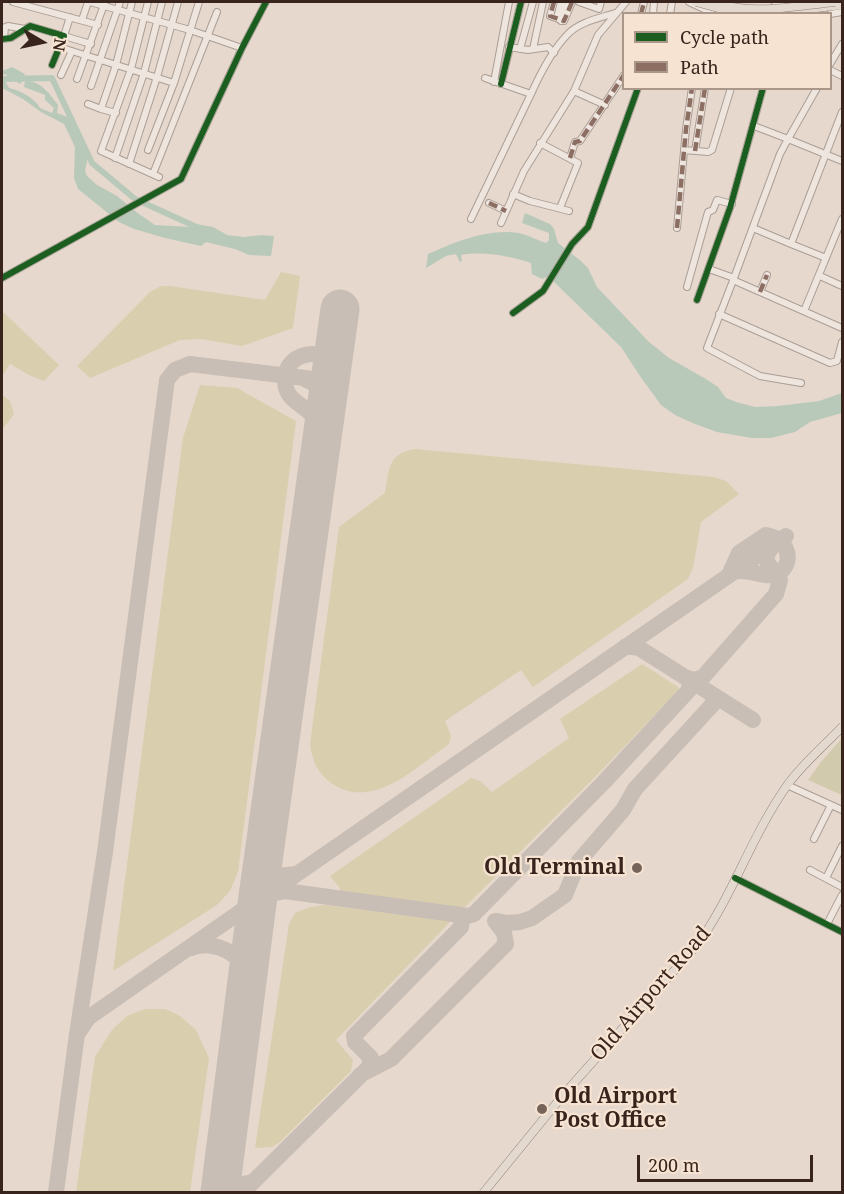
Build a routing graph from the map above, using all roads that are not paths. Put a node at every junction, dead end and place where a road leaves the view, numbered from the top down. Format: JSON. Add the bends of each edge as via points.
{"nodes":[{"id":1,"x":13,"y":2,"type":"edge"},
{"id":2,"x":89,"y":2,"type":"edge"},
{"id":3,"x":132,"y":2,"type":"edge"},
{"id":4,"x":148,"y":2,"type":"edge"},
{"id":5,"x":162,"y":2,"type":"edge"},
{"id":6,"x":178,"y":2,"type":"edge"},
{"id":7,"x":199,"y":2,"type":"edge"},
{"id":8,"x":266,"y":2,"type":"edge"},
{"id":9,"x":508,"y":2,"type":"edge"},
{"id":10,"x":521,"y":2,"type":"edge"},
{"id":11,"x":532,"y":2,"type":"edge"},
{"id":12,"x":543,"y":2,"type":"edge"},
{"id":13,"x":554,"y":2,"type":"edge"},
{"id":14,"x":561,"y":2,"type":"edge"},
{"id":15,"x":566,"y":2,"type":"edge"},
{"id":16,"x":572,"y":2,"type":"edge"},
{"id":17,"x":601,"y":2,"type":"edge"},
{"id":18,"x":626,"y":2,"type":"edge"},
{"id":19,"x":689,"y":2,"type":"edge"},
{"id":20,"x":696,"y":2,"type":"edge"},
{"id":21,"x":713,"y":2,"type":"edge"},
{"id":22,"x":805,"y":2,"type":"edge"},
{"id":23,"x":835,"y":2,"type":"edge"},
{"id":24,"x":104,"y":3,"type":"edge"},
{"id":25,"x":587,"y":3,"type":"edge"},
{"id":26,"x":843,"y":4,"type":"edge"},
{"id":27,"x":119,"y":5,"type":"edge"},
{"id":28,"x":618,"y":11,"type":"junction"},
{"id":29,"x":130,"y":12,"type":"junction"},
{"id":30,"x":217,"y":12,"type":"dead end"},
{"id":31,"x":712,"y":12,"type":"edge"},
{"id":32,"x":734,"y":12,"type":"edge"},
{"id":33,"x":743,"y":12,"type":"edge"},
{"id":34,"x":781,"y":12,"type":"edge"},
{"id":35,"x":144,"y":16,"type":"junction"},
{"id":36,"x":70,"y":17,"type":"junction"},
{"id":37,"x":82,"y":20,"type":"junction"},
{"id":38,"x":157,"y":20,"type":"junction"},
{"id":39,"x":559,"y":20,"type":"junction"},
{"id":40,"x":171,"y":24,"type":"junction"},
{"id":41,"x":97,"y":26,"type":"junction"},
{"id":42,"x":25,"y":29,"type":"junction"},
{"id":43,"x":190,"y":30,"type":"junction"},
{"id":44,"x":110,"y":31,"type":"junction"},
{"id":45,"x":64,"y":36,"type":"junction"},
{"id":46,"x":208,"y":37,"type":"junction"},
{"id":47,"x":3,"y":39,"type":"edge"},
{"id":48,"x":91,"y":44,"type":"junction"},
{"id":49,"x":843,"y":44,"type":"edge"},
{"id":50,"x":59,"y":47,"type":"junction"},
{"id":51,"x":509,"y":47,"type":"junction"},
{"id":52,"x":242,"y":48,"type":"junction"},
{"id":53,"x":520,"y":49,"type":"junction"},
{"id":54,"x":533,"y":49,"type":"junction"},
{"id":55,"x":72,"y":51,"type":"junction"},
{"id":56,"x":554,"y":53,"type":"junction"},
{"id":57,"x":86,"y":55,"type":"junction"},
{"id":58,"x":100,"y":58,"type":"junction"},
{"id":59,"x":832,"y":62,"type":"edge"},
{"id":60,"x":52,"y":65,"type":"dead end"},
{"id":61,"x":116,"y":65,"type":"junction"},
{"id":62,"x":131,"y":69,"type":"junction"},
{"id":63,"x":144,"y":73,"type":"junction"},
{"id":64,"x":61,"y":75,"type":"dead end"},
{"id":65,"x":157,"y":77,"type":"junction"},
{"id":66,"x":485,"y":78,"type":"dead end"},
{"id":67,"x":622,"y":78,"type":"edge"},
{"id":68,"x":77,"y":80,"type":"dead end"},
{"id":69,"x":174,"y":83,"type":"junction"},
{"id":70,"x":498,"y":83,"type":"junction"},
{"id":71,"x":91,"y":86,"type":"dead end"},
{"id":72,"x":637,"y":90,"type":"edge"},
{"id":73,"x":692,"y":90,"type":"edge"},
{"id":74,"x":705,"y":90,"type":"edge"},
{"id":75,"x":730,"y":90,"type":"edge"},
{"id":76,"x":762,"y":90,"type":"edge"},
{"id":77,"x":816,"y":90,"type":"edge"},
{"id":78,"x":574,"y":91,"type":"junction"},
{"id":79,"x":531,"y":94,"type":"junction"},
{"id":80,"x":88,"y":105,"type":"dead end"},
{"id":81,"x":605,"y":105,"type":"junction"},
{"id":82,"x":100,"y":109,"type":"junction"},
{"id":83,"x":843,"y":112,"type":"edge"},
{"id":84,"x":115,"y":115,"type":"junction"},
{"id":85,"x":128,"y":120,"type":"junction"},
{"id":86,"x":754,"y":126,"type":"junction"},
{"id":87,"x":788,"y":139,"type":"junction"},
{"id":88,"x":540,"y":143,"type":"junction"},
{"id":89,"x":147,"y":150,"type":"dead end"},
{"id":90,"x":684,"y":150,"type":"junction"},
{"id":91,"x":695,"y":151,"type":"junction"},
{"id":92,"x":824,"y":155,"type":"junction"},
{"id":93,"x":115,"y":158,"type":"junction"},
{"id":94,"x":570,"y":159,"type":"junction"},
{"id":95,"x":843,"y":161,"type":"edge"},
{"id":96,"x":129,"y":164,"type":"junction"},
{"id":97,"x":513,"y":194,"type":"junction"},
{"id":98,"x":489,"y":203,"type":"dead end"},
{"id":99,"x":732,"y":204,"type":"junction"},
{"id":100,"x":560,"y":208,"type":"junction"},
{"id":101,"x":506,"y":211,"type":"junction"},
{"id":102,"x":569,"y":211,"type":"dead end"},
{"id":103,"x":471,"y":219,"type":"dead end"},
{"id":104,"x":843,"y":219,"type":"edge"},
{"id":105,"x":501,"y":223,"type":"dead end"},
{"id":106,"x":676,"y":228,"type":"dead end"},
{"id":107,"x":753,"y":228,"type":"junction"},
{"id":108,"x":790,"y":244,"type":"junction"},
{"id":109,"x":826,"y":258,"type":"junction"},
{"id":110,"x":709,"y":269,"type":"junction"},
{"id":111,"x":767,"y":275,"type":"dead end"},
{"id":112,"x":820,"y":276,"type":"junction"},
{"id":113,"x":2,"y":278,"type":"edge"},
{"id":114,"x":733,"y":279,"type":"junction"},
{"id":115,"x":843,"y":286,"type":"edge"},
{"id":116,"x":687,"y":287,"type":"dead end"},
{"id":117,"x":760,"y":292,"type":"junction"},
{"id":118,"x":697,"y":300,"type":"dead end"},
{"id":119,"x":804,"y":310,"type":"junction"},
{"id":120,"x":513,"y":313,"type":"dead end"},
{"id":121,"x":719,"y":314,"type":"junction"},
{"id":122,"x":843,"y":328,"type":"edge"},
{"id":123,"x":843,"y":342,"type":"edge"},
{"id":124,"x":801,"y":383,"type":"dead end"},
{"id":125,"x":843,"y":727,"type":"edge"},
{"id":126,"x":787,"y":785,"type":"junction"},
{"id":127,"x":831,"y":805,"type":"junction"},
{"id":128,"x":843,"y":810,"type":"edge"},
{"id":129,"x":814,"y":839,"type":"dead end"},
{"id":130,"x":843,"y":846,"type":"edge"},
{"id":131,"x":810,"y":870,"type":"dead end"},
{"id":132,"x":735,"y":878,"type":"junction"},
{"id":133,"x":826,"y":878,"type":"junction"},
{"id":134,"x":843,"y":887,"type":"edge"},
{"id":135,"x":843,"y":896,"type":"edge"},
{"id":136,"x":827,"y":924,"type":"junction"},
{"id":137,"x":843,"y":932,"type":"edge"},
{"id":138,"x":484,"y":1192,"type":"edge"}],
"edges":[{"from":1,"to":36,"type":"street"},
{"from":2,"to":24,"type":"street"},
{"from":2,"to":37,"type":"street"},
{"from":3,"to":29,"type":"street"},
{"from":4,"to":35,"type":"street"},
{"from":5,"to":38,"type":"street"},
{"from":6,"to":40,"type":"street"},
{"from":7,"to":43,"type":"street"},
{"from":8,"to":52,"type":"street"},
{"from":9,"to":70,"type":"street"},
{"from":10,"to":51,"type":"street"},
{"from":11,"to":53,"type":"street"},
{"from":12,"to":54,"type":"street"},
{"from":13,"to":39,"type":"street","via":[[550,16]]},
{"from":14,"to":39,"type":"street"},
{"from":15,"to":39,"type":"street"},
{"from":16,"to":39,"type":"street","via":[[564,21]]},
{"from":17,"to":25,"type":"street","via":[[598,9]]},
{"from":18,"to":28,"type":"street"},
{"from":19,"to":31,"type":"street"},
{"from":20,"to":32,"type":"main road","bridge":true},
{"from":21,"to":23,"type":"main road","bridge":true,"via":[[750,9]]},
{"from":22,"to":33,"type":"street","via":[[746,6]]},
{"from":24,"to":27,"type":"street"},
{"from":24,"to":41,"type":"street"},
{"from":26,"to":34,"type":"main road","bridge":true},
{"from":27,"to":29,"type":"street"},
{"from":27,"to":44,"type":"street"},
{"from":28,"to":56,"type":"street","via":[[568,33]]},
{"from":28,"to":78,"type":"street","via":[[598,35]]},
{"from":29,"to":35,"type":"street"},
{"from":29,"to":61,"type":"street"},
{"from":30,"to":46,"type":"street"},
{"from":35,"to":38,"type":"street"},
{"from":35,"to":62,"type":"street"},
{"from":36,"to":37,"type":"street"},
{"from":36,"to":45,"type":"street"},
{"from":37,"to":41,"type":"street"},
{"from":38,"to":40,"type":"street"},
{"from":38,"to":63,"type":"street"},
{"from":40,"to":43,"type":"street"},
{"from":40,"to":65,"type":"street"},
{"from":41,"to":44,"type":"street"},
{"from":41,"to":48,"type":"street"},
{"from":42,"to":45,"type":"street","via":[[30,26]]},
{"from":42,"to":47,"type":"street"},
{"from":42,"to":47,"type":"street","via":[[5,27]]},
{"from":43,"to":46,"type":"street"},
{"from":43,"to":69,"type":"street"},
{"from":44,"to":58,"type":"street"},
{"from":45,"to":48,"type":"street"},
{"from":45,"to":50,"type":"street"},
{"from":46,"to":52,"type":"street"},
{"from":46,"to":96,"type":"street","via":[[156,176]]},
{"from":48,"to":57,"type":"street"},
{"from":49,"to":59,"type":"street"},
{"from":50,"to":55,"type":"street"},
{"from":50,"to":60,"type":"street"},
{"from":51,"to":53,"type":"street"},
{"from":51,"to":70,"type":"street"},
{"from":52,"to":113,"type":"street","via":[[181,179]]},
{"from":53,"to":54,"type":"street"},
{"from":54,"to":56,"type":"street","via":[[548,47]]},
{"from":55,"to":57,"type":"street"},
{"from":55,"to":64,"type":"street"},
{"from":56,"to":79,"type":"street"},
{"from":57,"to":58,"type":"street"},
{"from":57,"to":68,"type":"street"},
{"from":58,"to":61,"type":"street"},
{"from":58,"to":71,"type":"street"},
{"from":61,"to":62,"type":"street"},
{"from":61,"to":82,"type":"street"},
{"from":62,"to":63,"type":"street"},
{"from":62,"to":84,"type":"street"},
{"from":63,"to":65,"type":"street"},
{"from":63,"to":85,"type":"street"},
{"from":65,"to":69,"type":"street"},
{"from":65,"to":96,"type":"street"},
{"from":66,"to":70,"type":"street"},
{"from":67,"to":81,"type":"street"},
{"from":69,"to":89,"type":"street"},
{"from":70,"to":79,"type":"street"},
{"from":72,"to":120,"type":"street","via":[[588,227],[572,244],[543,291]]},
{"from":73,"to":90,"type":"street"},
{"from":74,"to":91,"type":"street"},
{"from":75,"to":91,"type":"street","via":[[712,150]]},
{"from":76,"to":86,"type":"street"},
{"from":77,"to":87,"type":"street"},
{"from":78,"to":81,"type":"street"},
{"from":78,"to":88,"type":"street"},
{"from":79,"to":103,"type":"street"},
{"from":80,"to":82,"type":"street"},
{"from":81,"to":94,"type":"street","via":[[580,141],[575,142]]},
{"from":82,"to":84,"type":"street"},
{"from":83,"to":92,"type":"street"},
{"from":84,"to":85,"type":"street"},
{"from":84,"to":93,"type":"street","via":[[101,151]]},
{"from":85,"to":93,"type":"street"},
{"from":86,"to":87,"type":"street"},
{"from":86,"to":99,"type":"street"},
{"from":87,"to":92,"type":"street"},
{"from":87,"to":107,"type":"street"},
{"from":88,"to":94,"type":"street"},
{"from":88,"to":97,"type":"street"},
{"from":90,"to":91,"type":"street"},
{"from":90,"to":106,"type":"street"},
{"from":92,"to":95,"type":"street"},
{"from":92,"to":108,"type":"street"},
{"from":93,"to":96,"type":"street"},
{"from":94,"to":100,"type":"street","via":[[578,163]]},
{"from":97,"to":100,"type":"street"},
{"from":97,"to":101,"type":"street"},
{"from":98,"to":101,"type":"street"},
{"from":99,"to":110,"type":"street"},
{"from":99,"to":116,"type":"street","via":[[717,200],[708,212]]},
{"from":100,"to":102,"type":"street"},
{"from":101,"to":105,"type":"street"},
{"from":104,"to":109,"type":"street"},
{"from":107,"to":108,"type":"street"},
{"from":107,"to":114,"type":"street"},
{"from":108,"to":109,"type":"street"},
{"from":109,"to":112,"type":"street"},
{"from":110,"to":114,"type":"street"},
{"from":110,"to":118,"type":"street"},
{"from":111,"to":117,"type":"street"},
{"from":112,"to":115,"type":"street"},
{"from":112,"to":119,"type":"street"},
{"from":114,"to":117,"type":"street"},
{"from":114,"to":121,"type":"street"},
{"from":117,"to":119,"type":"street"},
{"from":119,"to":122,"type":"street"},
{"from":121,"to":123,"type":"street","via":[[830,363],[837,361]]},
{"from":121,"to":124,"type":"street","via":[[707,348],[760,376]]},
{"from":125,"to":126,"type":"main road","name":"Old Airport Road"},
{"from":126,"to":127,"type":"street"},
{"from":126,"to":132,"type":"main road","name":"Old Airport Road"},
{"from":127,"to":128,"type":"street"},
{"from":127,"to":129,"type":"street"},
{"from":130,"to":133,"type":"street"},
{"from":131,"to":133,"type":"street"},
{"from":132,"to":136,"type":"street"},
{"from":132,"to":138,"type":"main road","name":"Old Airport Road","via":[[698,944],[564,1094]]},
{"from":133,"to":134,"type":"street"},
{"from":135,"to":136,"type":"street"},
{"from":136,"to":137,"type":"street"}]}
